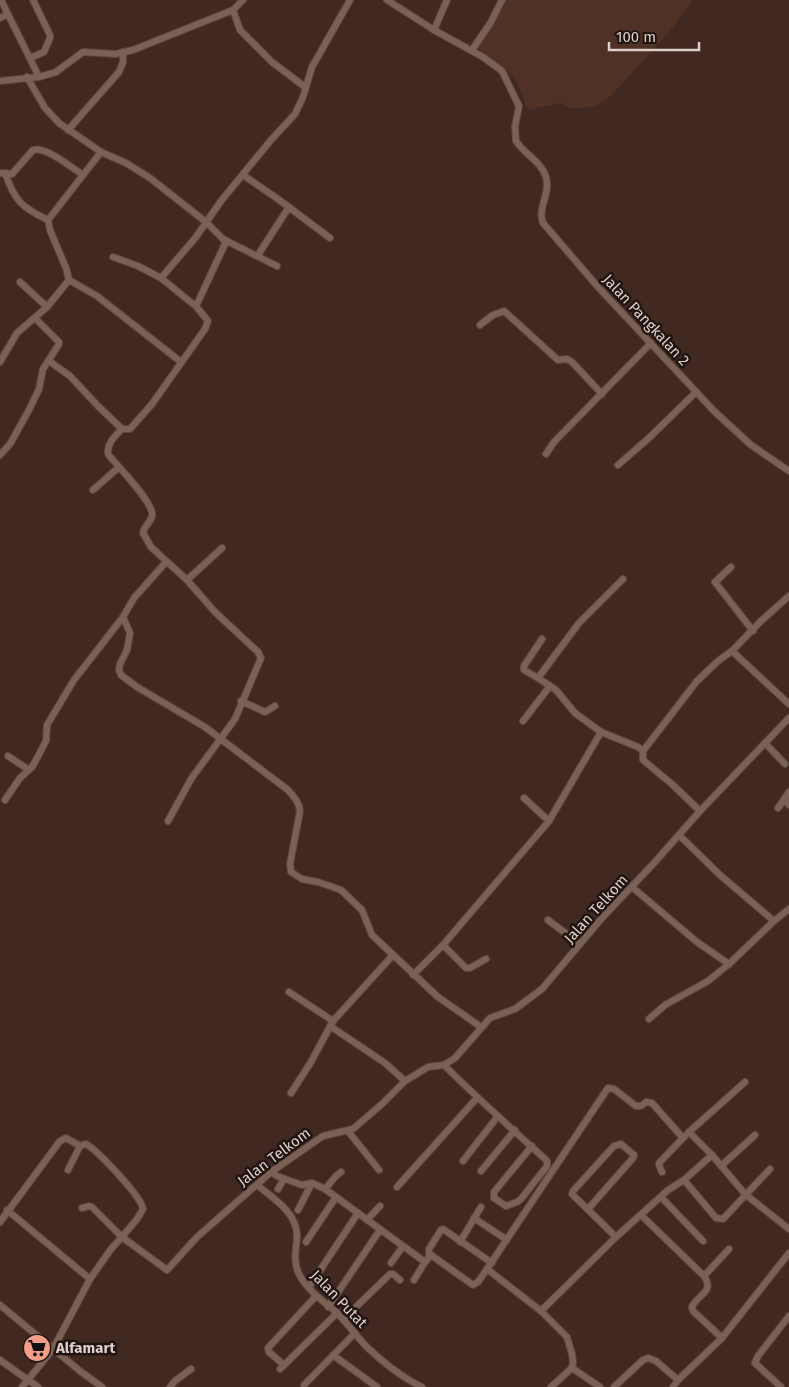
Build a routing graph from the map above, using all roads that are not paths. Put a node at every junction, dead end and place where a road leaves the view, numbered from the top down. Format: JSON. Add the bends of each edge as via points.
{"nodes":[{"id":1,"x":1,"y":0,"type":"edge"},
{"id":2,"x":33,"y":0,"type":"edge"},
{"id":3,"x":243,"y":0,"type":"edge"},
{"id":4,"x":350,"y":0,"type":"edge"},
{"id":5,"x":386,"y":0,"type":"edge"},
{"id":6,"x":447,"y":0,"type":"edge"},
{"id":7,"x":502,"y":0,"type":"edge"},
{"id":8,"x":233,"y":10,"type":"junction"},
{"id":9,"x":8,"y":14,"type":"junction"},
{"id":10,"x":0,"y":18,"type":"edge"},
{"id":11,"x":434,"y":30,"type":"junction"},
{"id":12,"x":472,"y":50,"type":"junction"},
{"id":13,"x":123,"y":52,"type":"junction"},
{"id":14,"x":30,"y":58,"type":"junction"},
{"id":15,"x":26,"y":77,"type":"junction"},
{"id":16,"x":38,"y":77,"type":"junction"},
{"id":17,"x":0,"y":81,"type":"edge"},
{"id":18,"x":305,"y":87,"type":"junction"},
{"id":19,"x":68,"y":130,"type":"junction"},
{"id":20,"x":101,"y":152,"type":"junction"},
{"id":21,"x":3,"y":173,"type":"edge"},
{"id":22,"x":82,"y":174,"type":"junction"},
{"id":23,"x":244,"y":175,"type":"junction"},
{"id":24,"x":289,"y":207,"type":"junction"},
{"id":25,"x":48,"y":220,"type":"junction"},
{"id":26,"x":206,"y":222,"type":"junction"},
{"id":27,"x":330,"y":238,"type":"dead end"},
{"id":28,"x":223,"y":239,"type":"junction"},
{"id":29,"x":258,"y":255,"type":"junction"},
{"id":30,"x":113,"y":258,"type":"dead end"},
{"id":31,"x":277,"y":266,"type":"dead end"},
{"id":32,"x":161,"y":278,"type":"junction"},
{"id":33,"x":69,"y":280,"type":"junction"},
{"id":34,"x":20,"y":282,"type":"dead end"},
{"id":35,"x":195,"y":305,"type":"junction"},
{"id":36,"x":47,"y":307,"type":"junction"},
{"id":37,"x":35,"y":318,"type":"junction"},
{"id":38,"x":480,"y":325,"type":"dead end"},
{"id":39,"x":651,"y":343,"type":"junction"},
{"id":40,"x":49,"y":360,"type":"junction"},
{"id":41,"x":0,"y":362,"type":"edge"},
{"id":42,"x":181,"y":362,"type":"junction"},
{"id":43,"x":696,"y":392,"type":"junction"},
{"id":44,"x":602,"y":394,"type":"junction"},
{"id":45,"x":122,"y":429,"type":"junction"},
{"id":46,"x":546,"y":454,"type":"dead end"},
{"id":47,"x":0,"y":455,"type":"edge"},
{"id":48,"x":618,"y":465,"type":"dead end"},
{"id":49,"x":119,"y":468,"type":"junction"},
{"id":50,"x":789,"y":471,"type":"edge"},
{"id":51,"x":93,"y":490,"type":"dead end"},
{"id":52,"x":222,"y":548,"type":"dead end"},
{"id":53,"x":166,"y":562,"type":"junction"},
{"id":54,"x":731,"y":567,"type":"dead end"},
{"id":55,"x":623,"y":579,"type":"dead end"},
{"id":56,"x":187,"y":580,"type":"junction"},
{"id":57,"x":789,"y":596,"type":"edge"},
{"id":58,"x":123,"y":617,"type":"junction"},
{"id":59,"x":753,"y":630,"type":"junction"},
{"id":60,"x":542,"y":639,"type":"dead end"},
{"id":61,"x":732,"y":651,"type":"junction"},
{"id":62,"x":538,"y":678,"type":"junction"},
{"id":63,"x":550,"y":686,"type":"junction"},
{"id":64,"x":241,"y":701,"type":"junction"},
{"id":65,"x":789,"y":704,"type":"edge"},
{"id":66,"x":275,"y":706,"type":"dead end"},
{"id":67,"x":523,"y":722,"type":"dead end"},
{"id":68,"x":788,"y":722,"type":"edge"},
{"id":69,"x":602,"y":732,"type":"junction"},
{"id":70,"x":220,"y":739,"type":"junction"},
{"id":71,"x":765,"y":743,"type":"junction"},
{"id":72,"x":643,"y":751,"type":"junction"},
{"id":73,"x":8,"y":756,"type":"dead end"},
{"id":74,"x":785,"y":764,"type":"dead end"},
{"id":75,"x":29,"y":770,"type":"junction"},
{"id":76,"x":789,"y":792,"type":"edge"},
{"id":77,"x":524,"y":798,"type":"dead end"},
{"id":78,"x":5,"y":800,"type":"dead end"},
{"id":79,"x":789,"y":800,"type":"edge"},
{"id":80,"x":789,"y":805,"type":"edge"},
{"id":81,"x":778,"y":808,"type":"dead end"},
{"id":82,"x":700,"y":811,"type":"junction"},
{"id":83,"x":168,"y":821,"type":"dead end"},
{"id":84,"x":549,"y":821,"type":"junction"},
{"id":85,"x":678,"y":836,"type":"junction"},
{"id":86,"x":632,"y":887,"type":"junction"},
{"id":87,"x":789,"y":909,"type":"edge"},
{"id":88,"x":548,"y":920,"type":"dead end"},
{"id":89,"x":774,"y":921,"type":"junction"},
{"id":90,"x":580,"y":944,"type":"junction"},
{"id":91,"x":443,"y":946,"type":"junction"},
{"id":92,"x":393,"y":955,"type":"junction"},
{"id":93,"x":486,"y":959,"type":"dead end"},
{"id":94,"x":729,"y":964,"type":"junction"},
{"id":95,"x":413,"y":975,"type":"junction"},
{"id":96,"x":289,"y":992,"type":"dead end"},
{"id":97,"x":649,"y":1019,"type":"dead end"},
{"id":98,"x":332,"y":1023,"type":"junction"},
{"id":99,"x":480,"y":1027,"type":"junction"},
{"id":100,"x":444,"y":1065,"type":"junction"},
{"id":101,"x":406,"y":1081,"type":"junction"},
{"id":102,"x":745,"y":1082,"type":"dead end"},
{"id":103,"x":290,"y":1093,"type":"dead end"},
{"id":104,"x":477,"y":1098,"type":"junction"},
{"id":105,"x":498,"y":1116,"type":"junction"},
{"id":106,"x":514,"y":1130,"type":"junction"},
{"id":107,"x":348,"y":1131,"type":"junction"},
{"id":108,"x":689,"y":1132,"type":"junction"},
{"id":109,"x":755,"y":1134,"type":"dead end"},
{"id":110,"x":683,"y":1138,"type":"junction"},
{"id":111,"x":80,"y":1146,"type":"junction"},
{"id":112,"x":532,"y":1146,"type":"junction"},
{"id":113,"x":712,"y":1155,"type":"junction"},
{"id":114,"x":463,"y":1161,"type":"dead end"},
{"id":115,"x":721,"y":1166,"type":"junction"},
{"id":116,"x":770,"y":1169,"type":"dead end"},
{"id":117,"x":68,"y":1170,"type":"dead end"},
{"id":118,"x":379,"y":1170,"type":"dead end"},
{"id":119,"x":482,"y":1171,"type":"dead end"},
{"id":120,"x":271,"y":1172,"type":"junction"},
{"id":121,"x":341,"y":1172,"type":"dead end"},
{"id":122,"x":662,"y":1172,"type":"dead end"},
{"id":123,"x":284,"y":1179,"type":"junction"},
{"id":124,"x":684,"y":1180,"type":"junction"},
{"id":125,"x":312,"y":1183,"type":"junction"},
{"id":126,"x":257,"y":1185,"type":"junction"},
{"id":127,"x":397,"y":1187,"type":"dead end"},
{"id":128,"x":278,"y":1189,"type":"dead end"},
{"id":129,"x":325,"y":1189,"type":"junction"},
{"id":130,"x":745,"y":1194,"type":"junction"},
{"id":131,"x":336,"y":1197,"type":"junction"},
{"id":132,"x":661,"y":1197,"type":"junction"},
{"id":133,"x":380,"y":1206,"type":"dead end"},
{"id":134,"x":481,"y":1207,"type":"dead end"},
{"id":135,"x":82,"y":1208,"type":"dead end"},
{"id":136,"x":588,"y":1209,"type":"junction"},
{"id":137,"x":7,"y":1210,"type":"junction"},
{"id":138,"x":298,"y":1210,"type":"dead end"},
{"id":139,"x":358,"y":1213,"type":"junction"},
{"id":140,"x":642,"y":1215,"type":"junction"},
{"id":141,"x":474,"y":1218,"type":"junction"},
{"id":142,"x":367,"y":1220,"type":"junction"},
{"id":143,"x":0,"y":1222,"type":"edge"},
{"id":144,"x":789,"y":1229,"type":"edge"},
{"id":145,"x":380,"y":1230,"type":"junction"},
{"id":146,"x":122,"y":1237,"type":"junction"},
{"id":147,"x":616,"y":1237,"type":"junction"},
{"id":148,"x":507,"y":1240,"type":"junction"},
{"id":149,"x":703,"y":1241,"type":"dead end"},
{"id":150,"x":306,"y":1242,"type":"dead end"},
{"id":151,"x":460,"y":1242,"type":"junction"},
{"id":152,"x":403,"y":1246,"type":"junction"},
{"id":153,"x":730,"y":1249,"type":"dead end"},
{"id":154,"x":789,"y":1253,"type":"edge"},
{"id":155,"x":431,"y":1255,"type":"junction"},
{"id":156,"x":391,"y":1262,"type":"dead end"},
{"id":157,"x":425,"y":1262,"type":"junction"},
{"id":158,"x":492,"y":1263,"type":"junction"},
{"id":159,"x":487,"y":1269,"type":"junction"},
{"id":160,"x":704,"y":1276,"type":"junction"},
{"id":161,"x":90,"y":1279,"type":"junction"},
{"id":162,"x":400,"y":1280,"type":"dead end"},
{"id":163,"x":414,"y":1280,"type":"dead end"},
{"id":164,"x":309,"y":1287,"type":"junction"},
{"id":165,"x":316,"y":1296,"type":"junction"},
{"id":166,"x":0,"y":1305,"type":"edge"},
{"id":167,"x":328,"y":1307,"type":"junction"},
{"id":168,"x":541,"y":1312,"type":"junction"},
{"id":169,"x":337,"y":1313,"type":"junction"},
{"id":170,"x":789,"y":1316,"type":"edge"},
{"id":171,"x":344,"y":1321,"type":"junction"},
{"id":172,"x":355,"y":1332,"type":"junction"},
{"id":173,"x":722,"y":1338,"type":"junction"},
{"id":174,"x":53,"y":1349,"type":"junction"},
{"id":175,"x":333,"y":1355,"type":"junction"},
{"id":176,"x":0,"y":1360,"type":"edge"},
{"id":177,"x":572,"y":1368,"type":"junction"},
{"id":178,"x":191,"y":1369,"type":"dead end"},
{"id":179,"x":29,"y":1380,"type":"junction"},
{"id":180,"x":678,"y":1380,"type":"junction"},
{"id":181,"x":304,"y":1385,"type":"dead end"},
{"id":182,"x":22,"y":1387,"type":"edge"},
{"id":183,"x":38,"y":1387,"type":"edge"},
{"id":184,"x":102,"y":1387,"type":"edge"},
{"id":185,"x":170,"y":1387,"type":"edge"},
{"id":186,"x":377,"y":1387,"type":"edge"},
{"id":187,"x":422,"y":1387,"type":"edge"},
{"id":188,"x":551,"y":1387,"type":"edge"},
{"id":189,"x":600,"y":1387,"type":"edge"},
{"id":190,"x":614,"y":1387,"type":"edge"},
{"id":191,"x":673,"y":1387,"type":"edge"},
{"id":192,"x":780,"y":1387,"type":"edge"}],
"edges":[{"from":1,"to":9,"type":"street"},
{"from":2,"to":14,"type":"street","via":[[50,38],[44,52]]},
{"from":3,"to":8,"type":"street"},
{"from":4,"to":18,"type":"street","via":[[312,67]]},
{"from":5,"to":11,"type":"street"},
{"from":6,"to":11,"type":"street"},
{"from":7,"to":12,"type":"street"},
{"from":8,"to":13,"type":"street"},
{"from":8,"to":18,"type":"street","via":[[240,30],[272,62]]},
{"from":9,"to":10,"type":"street"},
{"from":9,"to":14,"type":"street"},
{"from":11,"to":12,"type":"street"},
{"from":12,"to":39,"type":"street","name":"Jalan Pangkalan 2","via":[[502,71],[515,94],[519,106],[516,141],[544,171],[547,184],[541,217],[543,223]]},
{"from":13,"to":16,"type":"street","via":[[83,52],[56,72]]},
{"from":13,"to":19,"type":"street","via":[[119,72]]},
{"from":14,"to":16,"type":"street"},
{"from":15,"to":16,"type":"street"},
{"from":15,"to":17,"type":"street"},
{"from":15,"to":19,"type":"street","via":[[45,108]]},
{"from":18,"to":23,"type":"street","via":[[295,114]]},
{"from":19,"to":20,"type":"street"},
{"from":20,"to":22,"type":"street"},
{"from":20,"to":26,"type":"street","via":[[136,168]]},
{"from":21,"to":22,"type":"street","via":[[12,174],[37,148]]},
{"from":21,"to":25,"type":"street","via":[[20,202]]},
{"from":22,"to":25,"type":"street"},
{"from":23,"to":24,"type":"street"},
{"from":23,"to":26,"type":"street"},
{"from":24,"to":27,"type":"street"},
{"from":24,"to":29,"type":"street"},
{"from":25,"to":33,"type":"street"},
{"from":26,"to":28,"type":"street"},
{"from":26,"to":32,"type":"street"},
{"from":28,"to":29,"type":"street"},
{"from":28,"to":35,"type":"street","via":[[225,244]]},
{"from":29,"to":31,"type":"street"},
{"from":30,"to":32,"type":"street"},
{"from":32,"to":35,"type":"street"},
{"from":33,"to":36,"type":"street"},
{"from":33,"to":42,"type":"street","via":[[97,296]]},
{"from":34,"to":36,"type":"street"},
{"from":35,"to":42,"type":"street","via":[[208,324]]},
{"from":36,"to":37,"type":"street"},
{"from":37,"to":40,"type":"street","via":[[59,342]]},
{"from":37,"to":41,"type":"street","via":[[17,332]]},
{"from":38,"to":44,"type":"street","via":[[504,311],[558,360],[572,362]]},
{"from":39,"to":43,"type":"street","name":"Jalan Pangkalan 2"},
{"from":39,"to":44,"type":"street"},
{"from":40,"to":45,"type":"street","via":[[70,376]]},
{"from":40,"to":47,"type":"street","via":[[30,408],[10,444]]},
{"from":42,"to":45,"type":"street","via":[[142,417],[130,429]]},
{"from":43,"to":48,"type":"street"},
{"from":43,"to":50,"type":"street","name":"Jalan Pangkalan 2","via":[[731,428]]},
{"from":44,"to":46,"type":"street"},
{"from":45,"to":49,"type":"street","via":[[108,449],[108,454]]},
{"from":49,"to":51,"type":"street"},
{"from":49,"to":53,"type":"street","via":[[136,485],[152,511],[143,533]]},
{"from":52,"to":56,"type":"street"},
{"from":53,"to":56,"type":"street"},
{"from":53,"to":58,"type":"street","via":[[134,598]]},
{"from":54,"to":59,"type":"street","via":[[715,582]]},
{"from":55,"to":62,"type":"street","via":[[580,622]]},
{"from":56,"to":64,"type":"street","via":[[260,655]]},
{"from":57,"to":59,"type":"street"},
{"from":58,"to":70,"type":"street","via":[[130,633],[120,664],[120,675]]},
{"from":58,"to":75,"type":"street","via":[[54,711],[47,725],[46,740]]},
{"from":59,"to":61,"type":"street"},
{"from":60,"to":62,"type":"street","via":[[524,666],[524,670]]},
{"from":61,"to":65,"type":"street"},
{"from":61,"to":72,"type":"street","via":[[697,681]]},
{"from":62,"to":63,"type":"street"},
{"from":63,"to":67,"type":"street"},
{"from":63,"to":69,"type":"street","via":[[575,713]]},
{"from":64,"to":66,"type":"street","via":[[264,712]]},
{"from":64,"to":70,"type":"street","via":[[235,719]]},
{"from":68,"to":71,"type":"street","name":"Jalan Telkom"},
{"from":69,"to":72,"type":"street"},
{"from":69,"to":84,"type":"street"},
{"from":70,"to":83,"type":"street"},
{"from":70,"to":92,"type":"street","via":[[296,798],[300,811],[290,872],[302,879],[341,890],[362,910],[372,935]]},
{"from":71,"to":74,"type":"street"},
{"from":71,"to":82,"type":"street","name":"Jalan Telkom"},
{"from":72,"to":82,"type":"street","via":[[643,760]]},
{"from":73,"to":75,"type":"street"},
{"from":75,"to":78,"type":"street"},
{"from":76,"to":81,"type":"street"},
{"from":77,"to":84,"type":"street"},
{"from":79,"to":80,"type":"street"},
{"from":82,"to":85,"type":"street","name":"Jalan Telkom"},
{"from":84,"to":91,"type":"street"},
{"from":85,"to":86,"type":"street","name":"Jalan Telkom"},
{"from":85,"to":89,"type":"street"},
{"from":86,"to":90,"type":"street","name":"Jalan Telkom"},
{"from":86,"to":94,"type":"street","via":[[697,942]]},
{"from":87,"to":89,"type":"street"},
{"from":88,"to":90,"type":"street"},
{"from":89,"to":94,"type":"street"},
{"from":90,"to":99,"type":"street","name":"Jalan Telkom","via":[[529,1000],[490,1018]]},
{"from":91,"to":93,"type":"street","via":[[466,968]]},
{"from":91,"to":95,"type":"street"},
{"from":92,"to":95,"type":"street"},
{"from":92,"to":98,"type":"street"},
{"from":94,"to":97,"type":"street"},
{"from":95,"to":99,"type":"street"},
{"from":96,"to":98,"type":"street"},
{"from":98,"to":101,"type":"street"},
{"from":98,"to":103,"type":"street","via":[[312,1062]]},
{"from":99,"to":100,"type":"street","name":"Jalan Telkom","via":[[455,1058]]},
{"from":100,"to":101,"type":"street","name":"Jalan Telkom","via":[[428,1066]]},
{"from":100,"to":104,"type":"street"},
{"from":101,"to":107,"type":"street","name":"Jalan Telkom"},
{"from":102,"to":108,"type":"street"},
{"from":104,"to":105,"type":"street"},
{"from":104,"to":127,"type":"street"},
{"from":105,"to":106,"type":"street"},
{"from":105,"to":114,"type":"street"},
{"from":106,"to":112,"type":"street"},
{"from":106,"to":119,"type":"street"},
{"from":107,"to":118,"type":"street"},
{"from":107,"to":120,"type":"street","name":"Jalan Telkom","via":[[323,1136]]},
{"from":108,"to":110,"type":"street"},
{"from":108,"to":113,"type":"street"},
{"from":109,"to":115,"type":"street"},
{"from":110,"to":122,"type":"street","via":[[659,1163]]},
{"from":110,"to":148,"type":"street","via":[[652,1104],[646,1102],[638,1106],[608,1088]]},
{"from":111,"to":117,"type":"street"},
{"from":111,"to":137,"type":"street","via":[[66,1138],[60,1142]]},
{"from":111,"to":146,"type":"street","via":[[89,1146],[143,1206],[137,1220]]},
{"from":112,"to":112,"type":"street","via":[[548,1161],[547,1166],[517,1202],[506,1206],[499,1203],[494,1192]]},
{"from":113,"to":115,"type":"street"},
{"from":113,"to":124,"type":"street"},
{"from":115,"to":130,"type":"street"},
{"from":116,"to":130,"type":"street"},
{"from":120,"to":123,"type":"street"},
{"from":120,"to":126,"type":"street","name":"Jalan Telkom"},
{"from":121,"to":129,"type":"street"},
{"from":123,"to":125,"type":"street","via":[[302,1185]]},
{"from":123,"to":128,"type":"street"},
{"from":124,"to":130,"type":"street","via":[[720,1220]]},
{"from":124,"to":132,"type":"street"},
{"from":125,"to":129,"type":"street"},
{"from":125,"to":138,"type":"street"},
{"from":126,"to":146,"type":"street","name":"Jalan Telkom","via":[[196,1237],[167,1270]]},
{"from":126,"to":164,"type":"street","name":"Jalan Putat","via":[[282,1206],[295,1223],[296,1266]]},
{"from":129,"to":131,"type":"street"},
{"from":130,"to":144,"type":"street"},
{"from":131,"to":139,"type":"street"},
{"from":131,"to":150,"type":"street"},
{"from":132,"to":140,"type":"street"},
{"from":132,"to":149,"type":"street"},
{"from":133,"to":142,"type":"street"},
{"from":134,"to":141,"type":"street"},
{"from":135,"to":146,"type":"street","via":[[92,1207]]},
{"from":136,"to":136,"type":"street","via":[[633,1158],[634,1155],[621,1144],[614,1146],[573,1191],[573,1196]]},
{"from":136,"to":147,"type":"street"},
{"from":137,"to":143,"type":"street"},
{"from":137,"to":161,"type":"street"},
{"from":139,"to":142,"type":"street"},
{"from":139,"to":164,"type":"street"},
{"from":140,"to":147,"type":"street"},
{"from":140,"to":160,"type":"street"},
{"from":141,"to":148,"type":"street"},
{"from":141,"to":151,"type":"street"},
{"from":142,"to":145,"type":"street"},
{"from":145,"to":152,"type":"street"},
{"from":145,"to":167,"type":"street"},
{"from":146,"to":161,"type":"street"},
{"from":147,"to":168,"type":"street"},
{"from":148,"to":158,"type":"street"},
{"from":151,"to":155,"type":"street","via":[[441,1230],[429,1249]]},
{"from":151,"to":158,"type":"street"},
{"from":152,"to":156,"type":"street"},
{"from":152,"to":157,"type":"street"},
{"from":153,"to":160,"type":"street"},
{"from":154,"to":173,"type":"street"},
{"from":155,"to":157,"type":"street"},
{"from":155,"to":159,"type":"street","via":[[473,1285]]},
{"from":157,"to":163,"type":"street"},
{"from":158,"to":159,"type":"street"},
{"from":159,"to":168,"type":"street"},
{"from":160,"to":173,"type":"street","via":[[708,1286],[692,1307]]},
{"from":161,"to":174,"type":"street"},
{"from":162,"to":171,"type":"street","via":[[390,1274]]},
{"from":164,"to":165,"type":"street","name":"Jalan Putat"},
{"from":165,"to":167,"type":"street","name":"Jalan Putat"},
{"from":165,"to":169,"type":"street","via":[[268,1348],[282,1367]]},
{"from":166,"to":174,"type":"street"},
{"from":167,"to":169,"type":"street","name":"Jalan Putat"},
{"from":168,"to":177,"type":"street","via":[[567,1337]]},
{"from":169,"to":171,"type":"street","name":"Jalan Putat"},
{"from":170,"to":192,"type":"street","via":[[754,1364]]},
{"from":171,"to":172,"type":"street","name":"Jalan Putat"},
{"from":172,"to":175,"type":"street"},
{"from":172,"to":187,"type":"street","name":"Jalan Putat","via":[[388,1365]]},
{"from":173,"to":180,"type":"street"},
{"from":174,"to":179,"type":"street"},
{"from":174,"to":184,"type":"street"},
{"from":175,"to":181,"type":"street"},
{"from":175,"to":186,"type":"street"},
{"from":176,"to":179,"type":"street"},
{"from":177,"to":188,"type":"street"},
{"from":177,"to":189,"type":"street"},
{"from":178,"to":185,"type":"street"},
{"from":179,"to":182,"type":"street"},
{"from":179,"to":183,"type":"street"},
{"from":180,"to":190,"type":"street","via":[[648,1358]]},
{"from":180,"to":191,"type":"street"}]}
